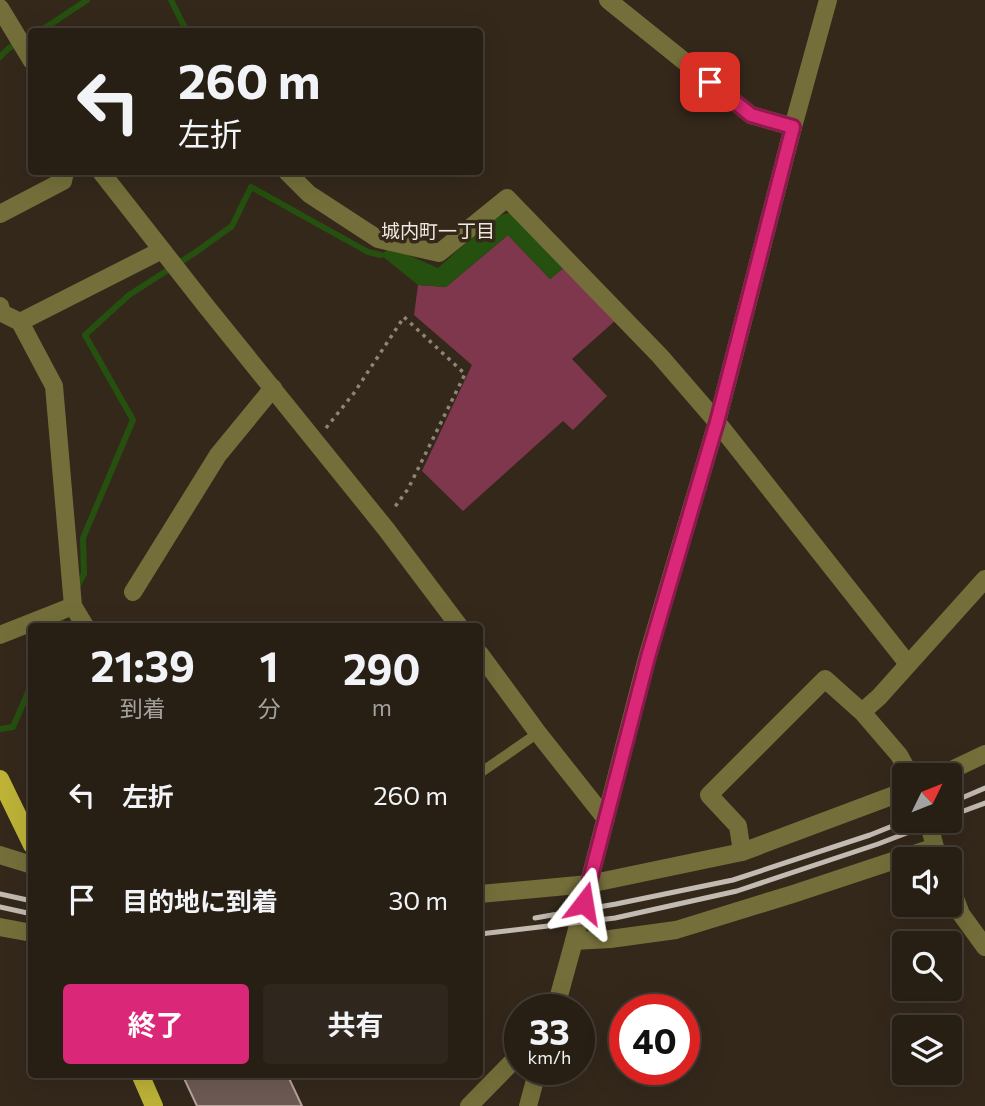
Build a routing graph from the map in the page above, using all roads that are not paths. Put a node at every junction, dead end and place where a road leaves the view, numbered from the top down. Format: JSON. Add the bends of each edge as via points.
{"nodes":[{"id":1,"x":608,"y":0,"type":"edge"},
{"id":2,"x":828,"y":0,"type":"edge"},
{"id":3,"x":0,"y":8,"type":"edge"},
{"id":4,"x":28,"y":54,"type":"edge"},
{"id":5,"x":793,"y":127,"type":"junction"},
{"id":6,"x":64,"y":175,"type":"edge"},
{"id":7,"x":103,"y":175,"type":"edge"},
{"id":8,"x":290,"y":175,"type":"edge"},
{"id":9,"x":0,"y":214,"type":"edge"},
{"id":10,"x":162,"y":250,"type":"junction"},
{"id":11,"x":0,"y":306,"type":"edge"},
{"id":12,"x":20,"y":322,"type":"junction"},
{"id":13,"x":273,"y":388,"type":"junction"},
{"id":14,"x":717,"y":422,"type":"junction"},
{"id":15,"x":985,"y":579,"type":"edge"},
{"id":16,"x":133,"y":592,"type":"dead end"},
{"id":17,"x":73,"y":606,"type":"junction"},
{"id":18,"x":30,"y":623,"type":"edge"},
{"id":19,"x":83,"y":623,"type":"edge"},
{"id":20,"x":457,"y":623,"type":"edge"},
{"id":21,"x":28,"y":624,"type":"edge"},
{"id":22,"x":0,"y":635,"type":"edge"},
{"id":23,"x":483,"y":658,"type":"edge"},
{"id":24,"x":908,"y":664,"type":"junction"},
{"id":25,"x":862,"y":712,"type":"junction"},
{"id":26,"x":538,"y":733,"type":"junction"},
{"id":27,"x":985,"y":754,"type":"edge"},
{"id":28,"x":904,"y":763,"type":"edge"},
{"id":29,"x":962,"y":765,"type":"edge"},
{"id":30,"x":483,"y":771,"type":"edge"},
{"id":31,"x":0,"y":779,"type":"edge"},
{"id":32,"x":892,"y":796,"type":"edge"},
{"id":33,"x":606,"y":819,"type":"junction"},
{"id":34,"x":28,"y":837,"type":"edge"},
{"id":35,"x":742,"y":852,"type":"junction"},
{"id":36,"x":0,"y":855,"type":"edge"},
{"id":37,"x":28,"y":864,"type":"edge"},
{"id":38,"x":892,"y":866,"type":"edge"},
{"id":39,"x":589,"y":884,"type":"junction"},
{"id":40,"x":483,"y":894,"type":"edge"},
{"id":41,"x":962,"y":915,"type":"edge"},
{"id":42,"x":0,"y":927,"type":"edge"},
{"id":43,"x":28,"y":932,"type":"edge"},
{"id":44,"x":575,"y":941,"type":"junction"},
{"id":45,"x":985,"y":947,"type":"edge"},
{"id":46,"x":560,"y":994,"type":"edge"},
{"id":47,"x":504,"y":1070,"type":"edge"},
{"id":48,"x":142,"y":1078,"type":"edge"},
{"id":49,"x":534,"y":1085,"type":"edge"},
{"id":50,"x":154,"y":1106,"type":"edge"},
{"id":51,"x":469,"y":1106,"type":"edge"},
{"id":52,"x":528,"y":1106,"type":"edge"}],
"edges":[{"from":1,"to":5,"type":"street","via":[[751,115]]},
{"from":2,"to":5,"type":"street"},
{"from":3,"to":4,"type":"street"},
{"from":5,"to":14,"type":"street"},
{"from":6,"to":9,"type":"street","via":[[63,181]]},
{"from":7,"to":10,"type":"street"},
{"from":8,"to":14,"type":"street","via":[[309,194],[378,239],[439,253],[507,198],[660,356]]},
{"from":10,"to":12,"type":"street"},
{"from":10,"to":13,"type":"street"},
{"from":11,"to":12,"type":"street","via":[[2,313]]},
{"from":12,"to":17,"type":"street","via":[[54,386]]},
{"from":13,"to":16,"type":"street","via":[[218,455]]},
{"from":13,"to":20,"type":"street"},
{"from":14,"to":24,"type":"street"},
{"from":14,"to":33,"type":"street"},
{"from":15,"to":24,"type":"street"},
{"from":17,"to":18,"type":"street"},
{"from":17,"to":19,"type":"street"},
{"from":21,"to":22,"type":"street"},
{"from":23,"to":26,"type":"street"},
{"from":24,"to":25,"type":"street"},
{"from":25,"to":28,"type":"street"},
{"from":25,"to":35,"type":"street","via":[[825,679],[709,794],[738,826]]},
{"from":26,"to":30,"type":"lane"},
{"from":26,"to":33,"type":"street"},
{"from":27,"to":29,"type":"street"},
{"from":31,"to":34,"type":"main road"},
{"from":32,"to":35,"type":"street"},
{"from":33,"to":39,"type":"street"},
{"from":35,"to":39,"type":"street"},
{"from":36,"to":37,"type":"street"},
{"from":38,"to":44,"type":"street","via":[[676,930]]},
{"from":39,"to":40,"type":"street"},
{"from":39,"to":44,"type":"street"},
{"from":41,"to":45,"type":"street"},
{"from":42,"to":43,"type":"street"},
{"from":44,"to":46,"type":"street"},
{"from":47,"to":51,"type":"street"},
{"from":48,"to":50,"type":"main road"},
{"from":49,"to":52,"type":"street"}]}
